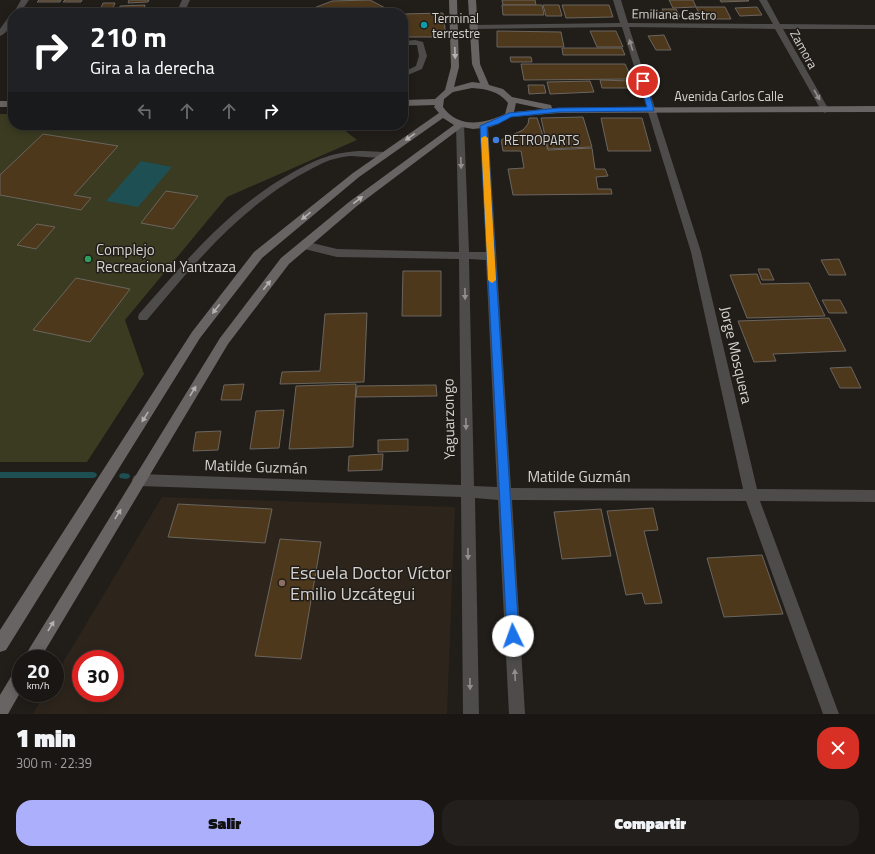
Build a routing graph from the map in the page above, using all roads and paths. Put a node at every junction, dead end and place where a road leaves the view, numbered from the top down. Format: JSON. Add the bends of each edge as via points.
{"nodes":[{"id":1,"x":453,"y":0,"type":"edge"},
{"id":2,"x":472,"y":0,"type":"edge"},
{"id":3,"x":617,"y":0,"type":"edge"},
{"id":4,"x":763,"y":0,"type":"edge"},
{"id":5,"x":625,"y":25,"type":"junction"},
{"id":6,"x":473,"y":27,"type":"junction"},
{"id":7,"x":778,"y":27,"type":"junction"},
{"id":8,"x":875,"y":27,"type":"edge"},
{"id":9,"x":8,"y":28,"type":"edge"},
{"id":10,"x":0,"y":34,"type":"edge"},
{"id":11,"x":408,"y":43,"type":"edge"},
{"id":12,"x":408,"y":72,"type":"edge"},
{"id":13,"x":485,"y":86,"type":"junction"},
{"id":14,"x":449,"y":90,"type":"junction"},
{"id":15,"x":510,"y":100,"type":"junction"},
{"id":16,"x":438,"y":102,"type":"junction"},
{"id":17,"x":408,"y":103,"type":"edge"},
{"id":18,"x":651,"y":109,"type":"junction"},
{"id":19,"x":559,"y":110,"type":"junction"},
{"id":20,"x":825,"y":110,"type":"junction"},
{"id":21,"x":875,"y":110,"type":"edge"},
{"id":22,"x":442,"y":115,"type":"junction"},
{"id":23,"x":509,"y":115,"type":"junction"},
{"id":24,"x":460,"y":124,"type":"junction"},
{"id":25,"x":484,"y":126,"type":"junction"},
{"id":26,"x":384,"y":155,"type":"junction"},
{"id":27,"x":304,"y":245,"type":"junction"},
{"id":28,"x":464,"y":255,"type":"junction"},
{"id":29,"x":491,"y":256,"type":"junction"},
{"id":30,"x":143,"y":318,"type":"dead end"},
{"id":31,"x":139,"y":480,"type":"junction"},
{"id":32,"x":467,"y":491,"type":"junction"},
{"id":33,"x":504,"y":494,"type":"junction"},
{"id":34,"x":750,"y":495,"type":"junction"},
{"id":35,"x":875,"y":496,"type":"edge"},
{"id":36,"x":0,"y":644,"type":"edge"},
{"id":37,"x":36,"y":650,"type":"edge"},
{"id":38,"x":12,"y":691,"type":"edge"},
{"id":39,"x":0,"y":711,"type":"edge"},
{"id":40,"x":471,"y":714,"type":"edge"},
{"id":41,"x":517,"y":714,"type":"edge"},
{"id":42,"x":831,"y":714,"type":"edge"}],
"edges":[{"from":1,"to":14,"type":"main road","one_way":true,"via":[[455,67]]},
{"from":2,"to":6,"type":"main road"},
{"from":3,"to":5,"type":"street","name":"Jorge Mosquera"},
{"from":4,"to":7,"type":"street","name":"Zamora"},
{"from":5,"to":6,"type":"street","name":"Emiliana Castro"},
{"from":5,"to":7,"type":"street","name":"Emiliana Castro"},
{"from":18,"to":5,"type":"street","name":"Jorge Mosquera","one_way":true},
{"from":6,"to":13,"type":"main road","via":[[476,64]]},
{"from":7,"to":8,"type":"street","name":"Emiliana Castro"},
{"from":7,"to":20,"type":"street","name":"Zamora","one_way":true},
{"from":9,"to":10,"type":"street"},
{"from":11,"to":12,"type":"lane","via":[[420,44],[423,56],[419,66]]},
{"from":13,"to":14,"type":"main road","via":[[472,85]]},
{"from":13,"to":15,"type":"main road","via":[[499,90]]},
{"from":14,"to":16,"type":"main road"},
{"from":15,"to":19,"type":"main road","name":"Avenida Carlos Calle"},
{"from":15,"to":23,"type":"main road","via":[[512,103]]},
{"from":16,"to":17,"type":"main road"},
{"from":16,"to":22,"type":"main road"},
{"from":18,"to":19,"type":"main road","name":"Avenida Carlos Calle"},
{"from":18,"to":20,"type":"main road","name":"Avenida Carlos Calle"},
{"from":18,"to":34,"type":"street","name":"Jorge Mosquera","via":[[696,252]]},
{"from":19,"to":23,"type":"main road","name":"Avenida Carlos Calle"},
{"from":20,"to":21,"type":"main road","name":"Avenida Carlos Calle"},
{"from":22,"to":24,"type":"main road"},
{"from":22,"to":26,"type":"main road","one_way":true},
{"from":23,"to":25,"type":"main road","via":[[496,123]]},
{"from":24,"to":25,"type":"main road"},
{"from":27,"to":24,"type":"main road","one_way":true,"via":[[353,204]]},
{"from":24,"to":28,"type":"street","name":"Yaguarzongo","one_way":true},
{"from":25,"to":29,"type":"street"},
{"from":26,"to":30,"type":"lane","via":[[362,153],[329,157],[278,183],[248,204],[208,241]]},
{"from":26,"to":36,"type":"main road","one_way":true,"via":[[258,255],[196,335]]},
{"from":27,"to":28,"type":"street","via":[[337,253]]},
{"from":31,"to":27,"type":"main road","one_way":true,"via":[[224,340],[285,261]]},
{"from":28,"to":29,"type":"street"},
{"from":28,"to":32,"type":"street","name":"Yaguarzongo","one_way":true},
{"from":29,"to":33,"type":"street"},
{"from":31,"to":32,"type":"street","name":"Matilde Guzmán"},
{"from":37,"to":31,"type":"main road","one_way":true},
{"from":32,"to":33,"type":"street","name":"Matilde Guzmán"},
{"from":32,"to":40,"type":"street","name":"Yaguarzongo","one_way":true},
{"from":33,"to":34,"type":"street","name":"Matilde Guzmán"},
{"from":41,"to":33,"type":"street","one_way":true},
{"from":34,"to":35,"type":"street","name":"Matilde Guzmán"},
{"from":34,"to":42,"type":"street","name":"Jorge Mosquera"},
{"from":38,"to":39,"type":"main road"}]}
